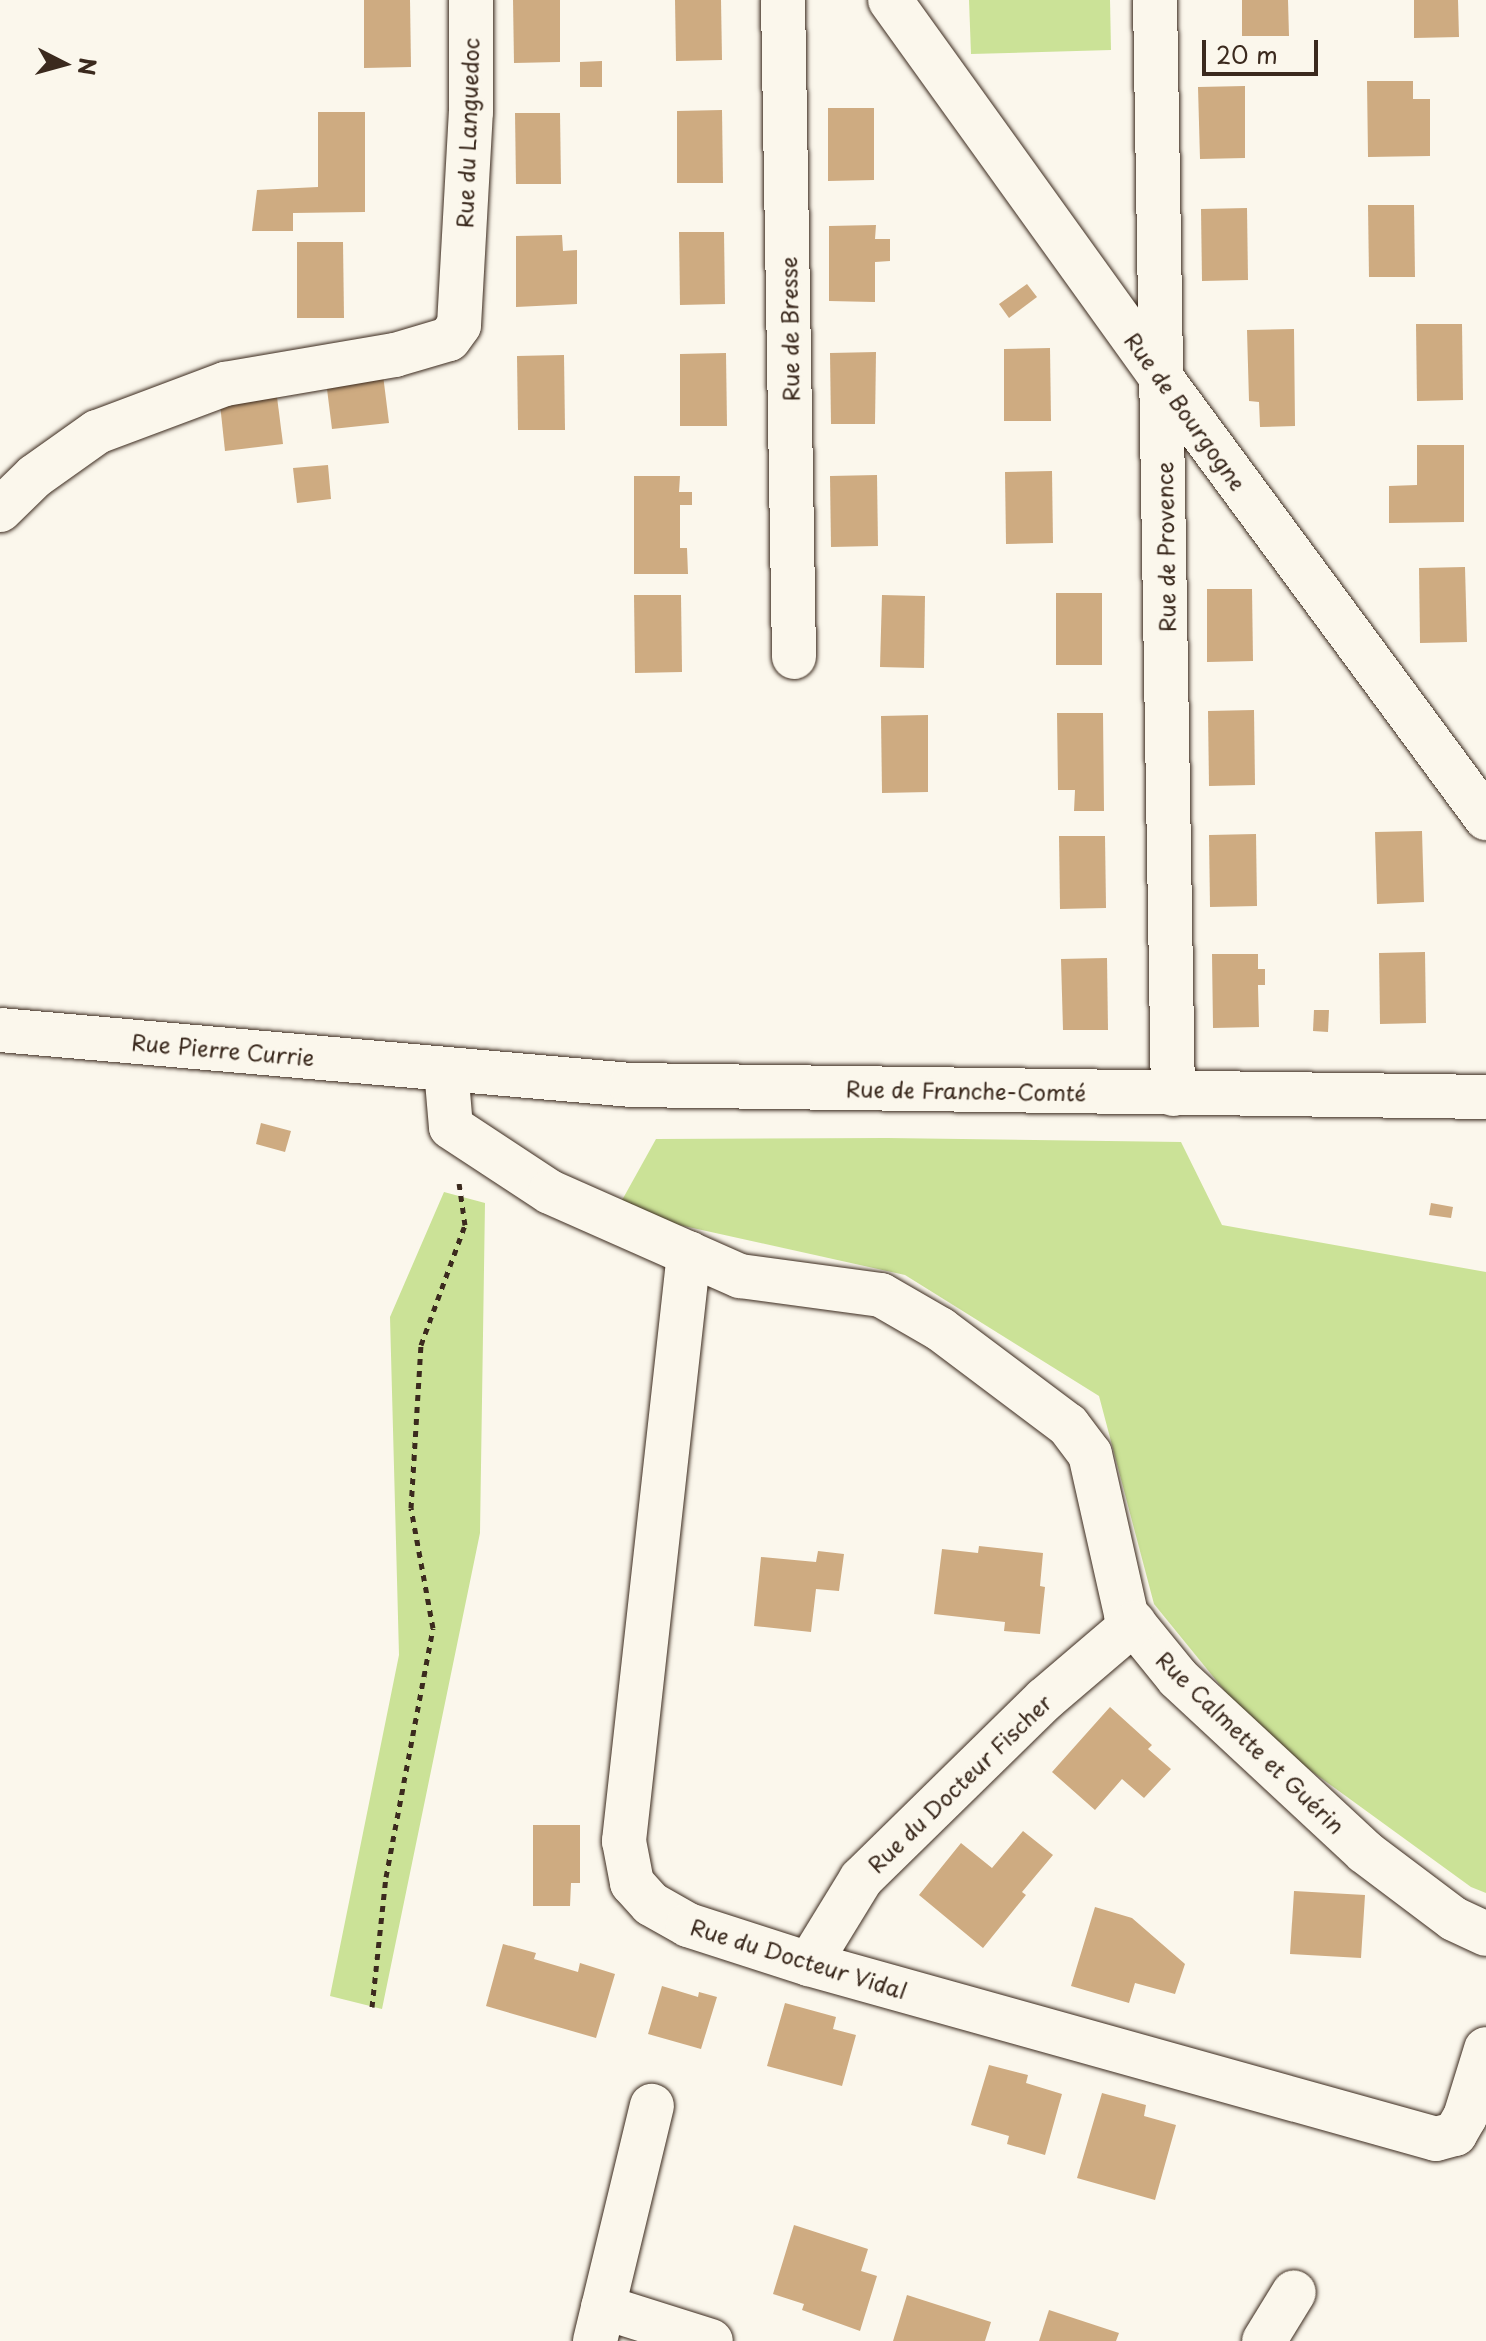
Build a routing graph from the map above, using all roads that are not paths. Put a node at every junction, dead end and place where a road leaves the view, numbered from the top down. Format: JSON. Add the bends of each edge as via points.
{"nodes":[{"id":1,"x":471,"y":0,"type":"edge"},
{"id":2,"x":783,"y":0,"type":"edge"},
{"id":3,"x":890,"y":0,"type":"edge"},
{"id":4,"x":1155,"y":0,"type":"edge"},
{"id":5,"x":1162,"y":379,"type":"junction"},
{"id":6,"x":0,"y":510,"type":"edge"},
{"id":7,"x":794,"y":657,"type":"dead end"},
{"id":8,"x":1486,"y":818,"type":"edge"},
{"id":9,"x":0,"y":1030,"type":"edge"},
{"id":10,"x":446,"y":1069,"type":"junction"},
{"id":11,"x":1173,"y":1094,"type":"junction"},
{"id":12,"x":1486,"y":1097,"type":"edge"},
{"id":13,"x":689,"y":1253,"type":"junction"},
{"id":14,"x":1134,"y":1623,"type":"junction"},
{"id":15,"x":1470,"y":1926,"type":"edge"},
{"id":16,"x":809,"y":1964,"type":"junction"},
{"id":17,"x":1486,"y":2049,"type":"edge"},
{"id":18,"x":652,"y":2106,"type":"dead end"},
{"id":19,"x":1294,"y":2292,"type":"dead end"},
{"id":20,"x":599,"y":2324,"type":"edge"},
{"id":21,"x":711,"y":2341,"type":"edge"},
{"id":22,"x":1264,"y":2341,"type":"edge"}],
"edges":[{"from":1,"to":6,"type":"street","name":"Rue du Languedoc","via":[[471,112],[459,325],[449,339],[395,355],[225,384],[97,432],[35,476]]},
{"from":2,"to":7,"type":"street","name":"Rue de Bresse"},
{"from":3,"to":5,"type":"street","name":"Rue de Bourgogne"},
{"from":4,"to":5,"type":"street","name":"Rue de Provence"},
{"from":5,"to":8,"type":"street","name":"Rue de Bourgogne"},
{"from":5,"to":11,"type":"street","name":"Rue de Provence"},
{"from":9,"to":10,"type":"street","name":"Rue Pierre Currie"},
{"from":10,"to":11,"type":"street","name":"Rue de Franche-Comté","via":[[631,1085]]},
{"from":10,"to":13,"type":"street","name":"Rue Calmette et Guérin","via":[[451,1127],[550,1192]]},
{"from":11,"to":12,"type":"street","name":"Rue de Franche-Comté"},
{"from":13,"to":14,"type":"street","name":"Rue Calmette et Guérin","via":[[740,1276],[881,1295],[966,1347],[1068,1425],[1090,1454],[1126,1614]]},
{"from":13,"to":16,"type":"street","name":"Rue du Docteur Vidal","via":[[624,1841],[632,1883],[651,1904],[688,1925]]},
{"from":14,"to":15,"type":"street","name":"Rue Calmette et Guérin","via":[[1178,1678],[1365,1852]]},
{"from":14,"to":16,"type":"street","name":"Rue du Docteur Fischer","via":[[1045,1699],[861,1879]]},
{"from":16,"to":17,"type":"street","name":"Rue du Docteur Vidal","via":[[1436,2139],[1455,2134],[1465,2117]]},
{"from":18,"to":20,"type":"street"},
{"from":19,"to":22,"type":"street"},
{"from":20,"to":21,"type":"street"}]}
